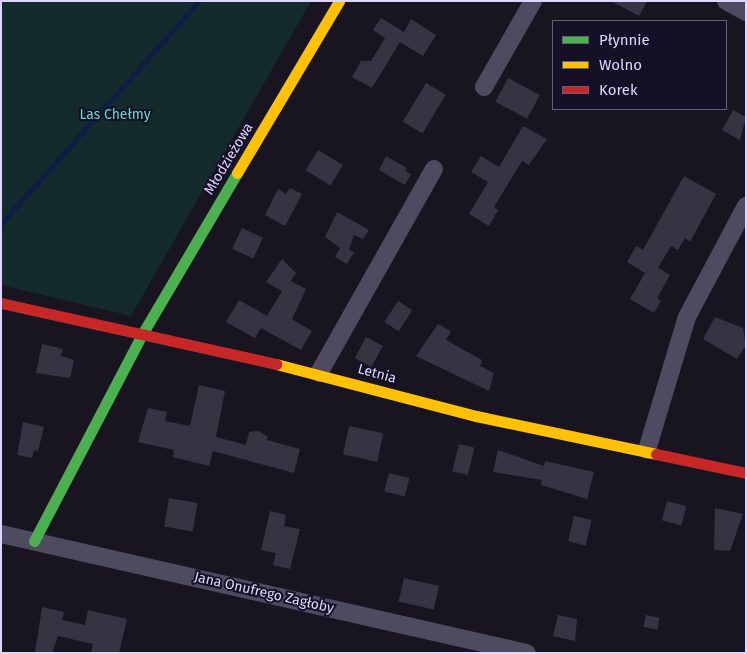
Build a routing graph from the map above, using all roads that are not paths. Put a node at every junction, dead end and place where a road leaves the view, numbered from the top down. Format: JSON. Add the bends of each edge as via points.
{"nodes":[{"id":1,"x":339,"y":1,"type":"edge"},
{"id":2,"x":532,"y":1,"type":"edge"},
{"id":3,"x":726,"y":1,"type":"edge"},
{"id":4,"x":746,"y":12,"type":"edge"},
{"id":5,"x":484,"y":87,"type":"dead end"},
{"id":6,"x":434,"y":169,"type":"dead end"},
{"id":7,"x":746,"y":206,"type":"edge"},
{"id":8,"x":1,"y":303,"type":"edge"},
{"id":9,"x":144,"y":332,"type":"junction"},
{"id":10,"x":319,"y":373,"type":"junction"},
{"id":11,"x":647,"y":450,"type":"junction"},
{"id":12,"x":746,"y":473,"type":"edge"},
{"id":13,"x":1,"y":534,"type":"edge"},
{"id":14,"x":34,"y":541,"type":"junction"},
{"id":15,"x":527,"y":653,"type":"edge"}],
"edges":[{"from":1,"to":9,"type":"street","name":"Młodzieżowa"},
{"from":2,"to":5,"type":"street"},
{"from":3,"to":4,"type":"street"},
{"from":6,"to":10,"type":"street"},
{"from":7,"to":11,"type":"street","via":[[687,316]]},
{"from":8,"to":9,"type":"street","name":"Letnia"},
{"from":9,"to":10,"type":"street","name":"Letnia"},
{"from":9,"to":14,"type":"street","name":"Młodzieżowa"},
{"from":10,"to":11,"type":"street","name":"Letnia","via":[[476,416]]},
{"from":11,"to":12,"type":"street","name":"Letnia"},
{"from":13,"to":14,"type":"street","name":"Jana Onufrego Zagłoby"},
{"from":14,"to":15,"type":"street","name":"Jana Onufrego Zagłoby"}]}
